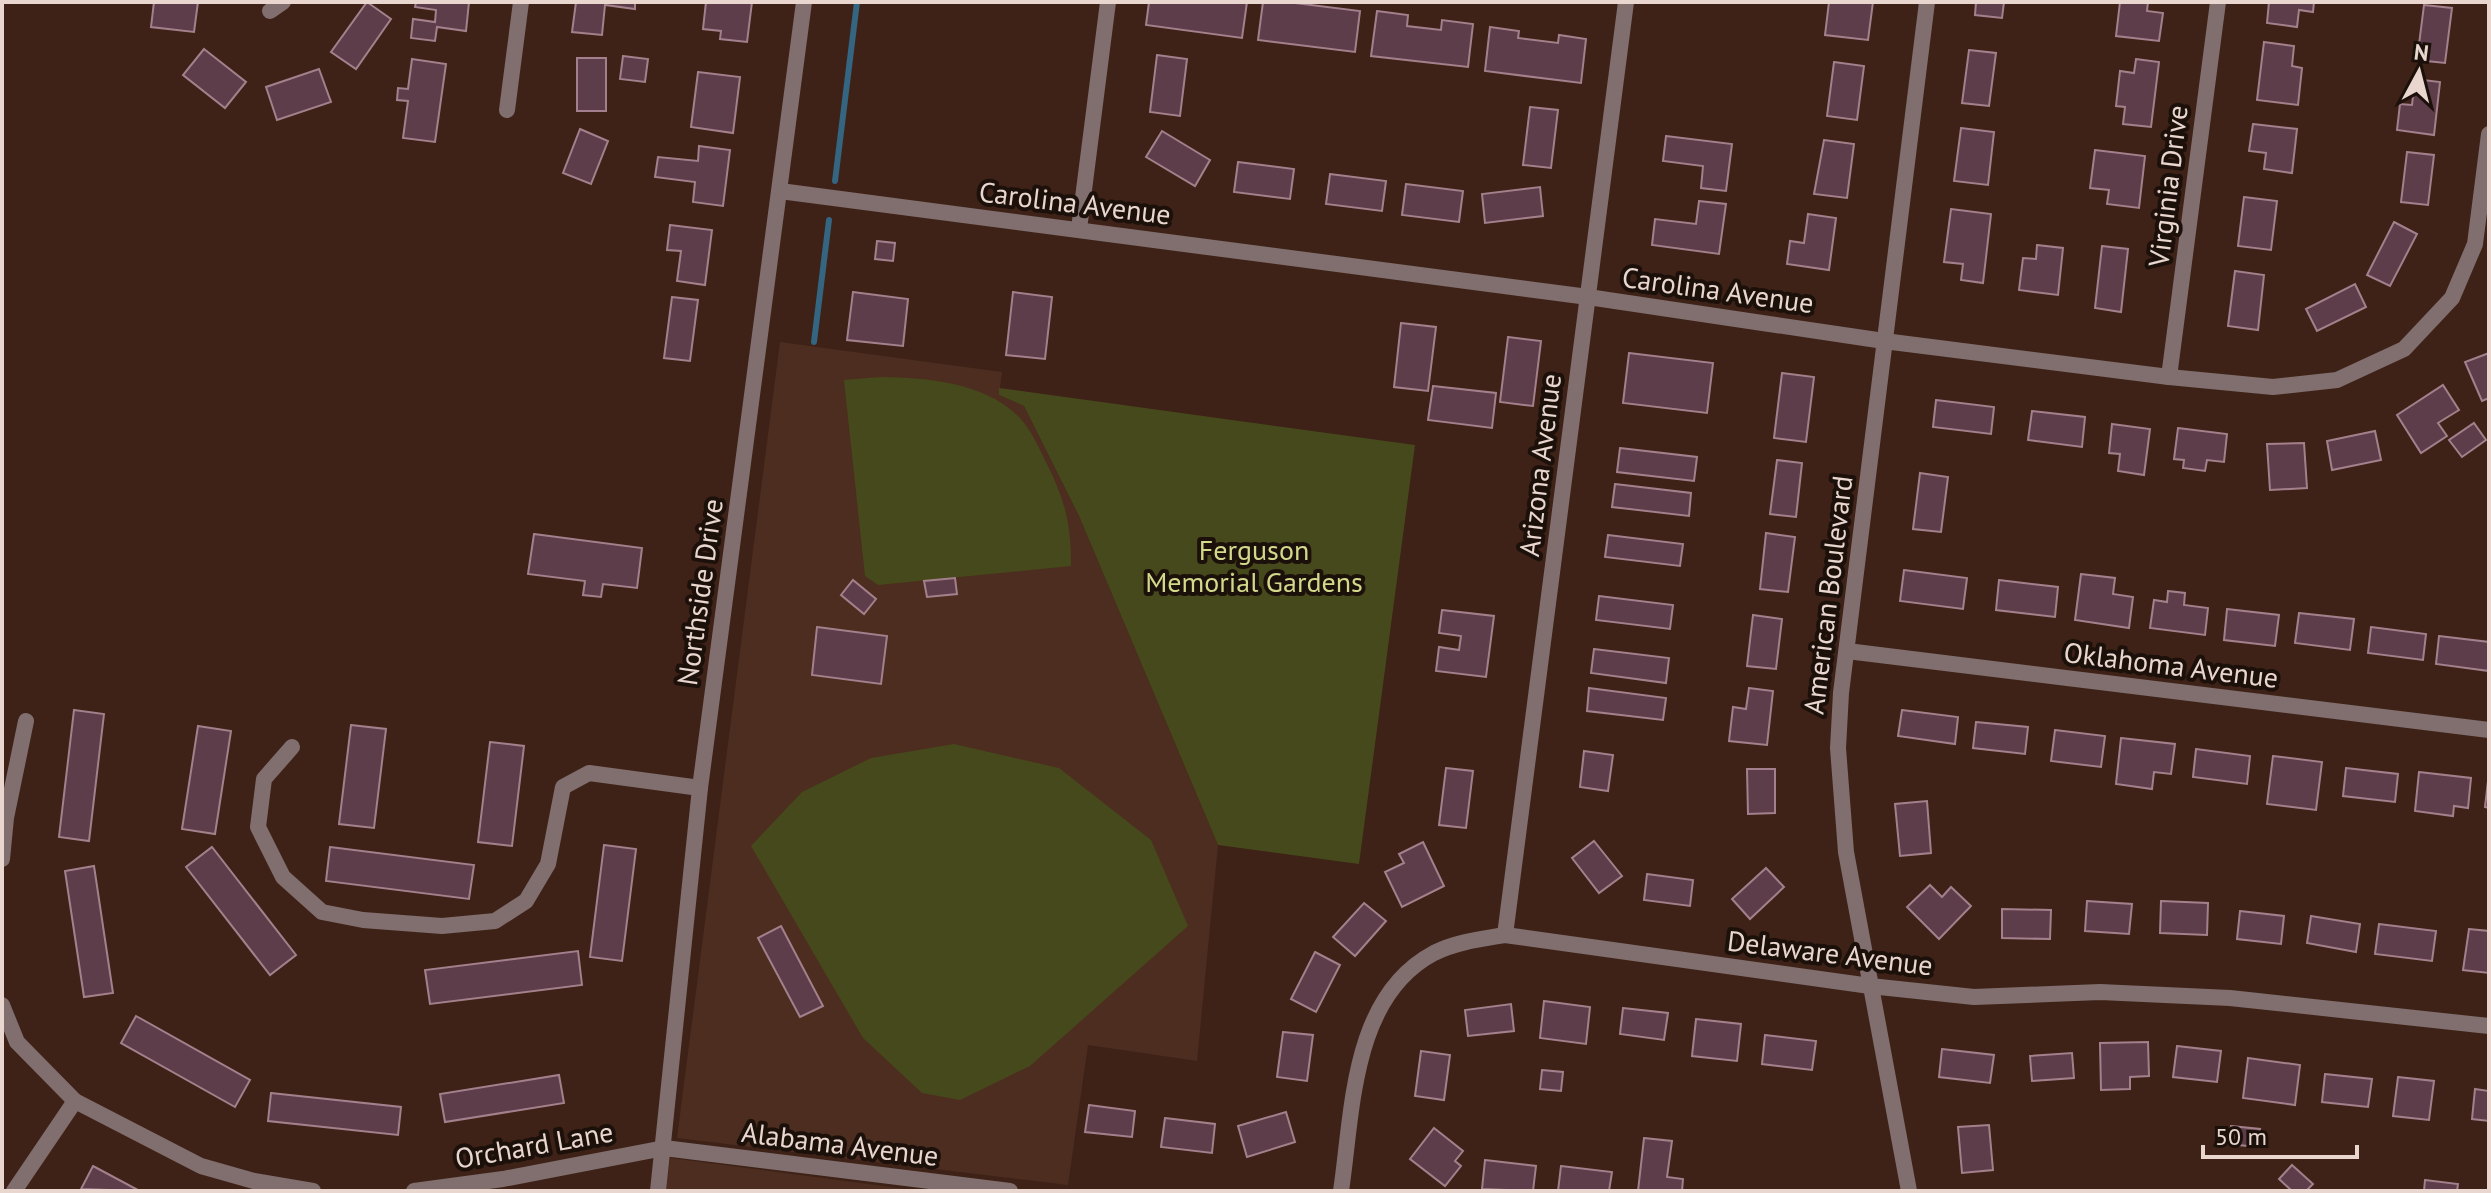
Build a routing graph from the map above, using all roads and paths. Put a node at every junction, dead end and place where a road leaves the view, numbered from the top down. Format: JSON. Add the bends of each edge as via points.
{"nodes":[{"id":1,"x":521,"y":2,"type":"edge"},
{"id":2,"x":804,"y":2,"type":"edge"},
{"id":3,"x":1108,"y":2,"type":"edge"},
{"id":4,"x":1626,"y":2,"type":"edge"},
{"id":5,"x":1927,"y":2,"type":"edge"},
{"id":6,"x":2218,"y":2,"type":"edge"},
{"id":7,"x":507,"y":110,"type":"dead end"},
{"id":8,"x":2489,"y":134,"type":"edge"},
{"id":9,"x":780,"y":191,"type":"junction"},
{"id":10,"x":1079,"y":229,"type":"junction"},
{"id":11,"x":1588,"y":297,"type":"junction"},
{"id":12,"x":1884,"y":341,"type":"junction"},
{"id":13,"x":2169,"y":377,"type":"junction"},
{"id":14,"x":1847,"y":651,"type":"junction"},
{"id":15,"x":26,"y":721,"type":"dead end"},
{"id":16,"x":2489,"y":730,"type":"edge"},
{"id":17,"x":292,"y":747,"type":"dead end"},
{"id":18,"x":700,"y":788,"type":"junction"},
{"id":19,"x":4,"y":818,"type":"edge"},
{"id":20,"x":2,"y":859,"type":"edge"},
{"id":21,"x":1505,"y":935,"type":"junction"},
{"id":22,"x":1870,"y":986,"type":"junction"},
{"id":23,"x":2,"y":1005,"type":"edge"},
{"id":24,"x":2489,"y":1026,"type":"edge"},
{"id":25,"x":75,"y":1101,"type":"junction"},
{"id":26,"x":664,"y":1148,"type":"junction"},
{"id":27,"x":14,"y":1191,"type":"edge"},
{"id":28,"x":313,"y":1191,"type":"edge"},
{"id":29,"x":414,"y":1191,"type":"edge"},
{"id":30,"x":658,"y":1191,"type":"edge"},
{"id":31,"x":1010,"y":1191,"type":"edge"},
{"id":32,"x":1341,"y":1191,"type":"edge"},
{"id":33,"x":1909,"y":1191,"type":"edge"}],
"edges":[{"from":1,"to":7,"type":"street"},
{"from":2,"to":9,"type":"street","name":"Northside Drive"},
{"from":3,"to":10,"type":"street"},
{"from":4,"to":11,"type":"street","name":"Arizona Avenue"},
{"from":5,"to":12,"type":"street","name":"American Boulevard"},
{"from":6,"to":13,"type":"street","name":"Virginia Drive"},
{"from":8,"to":13,"type":"street","name":"Carolina Avenue","via":[[2475,244],[2452,298],[2404,349],[2337,380],[2273,387]]},
{"from":9,"to":10,"type":"street","name":"Carolina Avenue"},
{"from":9,"to":18,"type":"street","name":"Northside Drive"},
{"from":10,"to":11,"type":"street","name":"Carolina Avenue"},
{"from":11,"to":12,"type":"street","name":"Carolina Avenue"},
{"from":11,"to":21,"type":"street","name":"Arizona Avenue"},
{"from":12,"to":13,"type":"street","name":"Carolina Avenue"},
{"from":12,"to":14,"type":"street","name":"American Boulevard"},
{"from":14,"to":16,"type":"street","name":"Oklahoma Avenue"},
{"from":14,"to":22,"type":"street","name":"American Boulevard","via":[[1838,748],[1846,852]]},
{"from":15,"to":19,"type":"street"},
{"from":17,"to":18,"type":"street","via":[[264,779],[258,827],[283,877],[322,912],[363,920],[442,926],[495,921],[526,901],[548,864],[563,787],[589,773]]},
{"from":18,"to":26,"type":"street","name":"Northside Drive"},
{"from":19,"to":20,"type":"street"},
{"from":21,"to":22,"type":"street","name":"Delaware Avenue"},
{"from":21,"to":32,"type":"street","name":"Delaware Avenue","via":[[1433,954],[1388,993],[1361,1055]]},
{"from":22,"to":24,"type":"street","name":"Delaware Avenue","via":[[1974,997],[2100,992],[2230,998]]},
{"from":22,"to":33,"type":"street","name":"American Boulevard"},
{"from":23,"to":25,"type":"street","via":[[17,1042]]},
{"from":25,"to":27,"type":"street"},
{"from":25,"to":28,"type":"street","via":[[201,1166]]},
{"from":26,"to":29,"type":"street","name":"Orchard Lane"},
{"from":26,"to":30,"type":"street","name":"Northside Drive"},
{"from":26,"to":31,"type":"street","name":"Alabama Avenue"}]}
